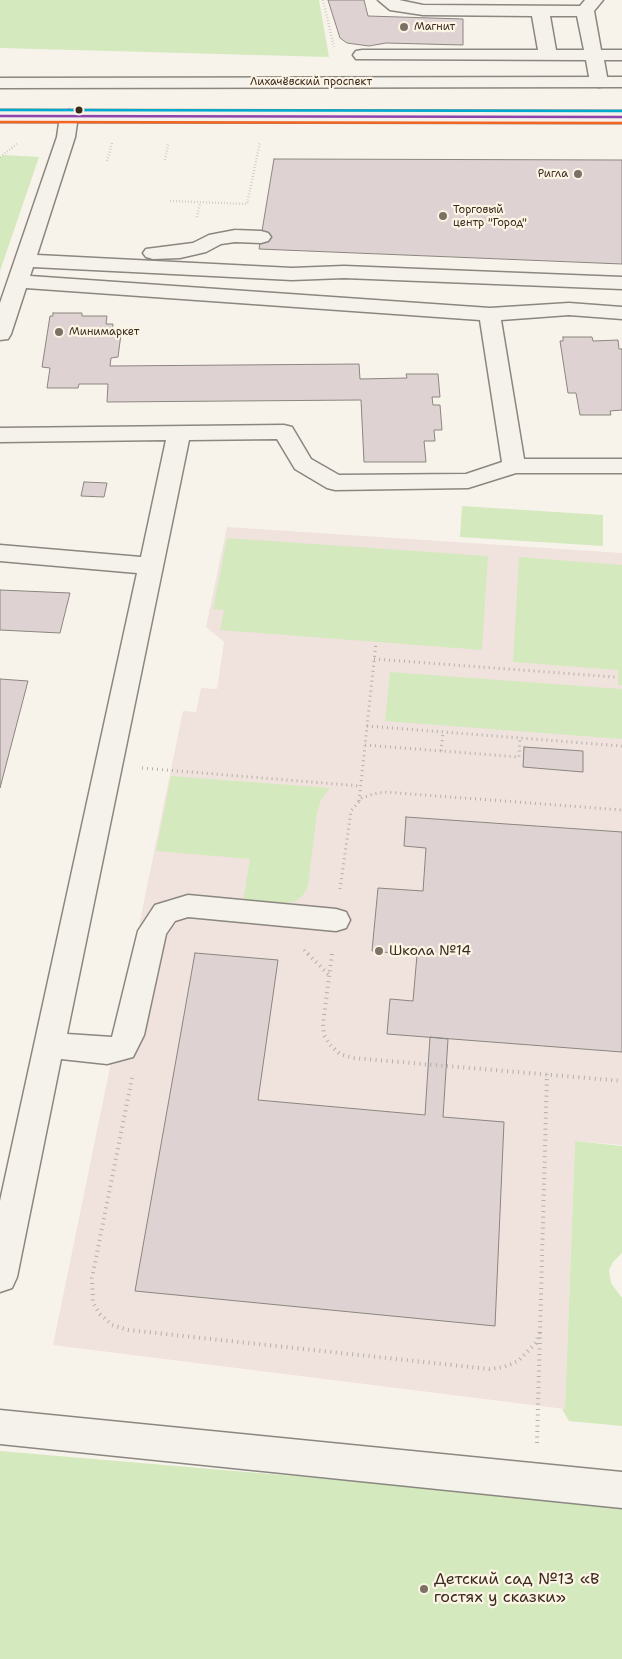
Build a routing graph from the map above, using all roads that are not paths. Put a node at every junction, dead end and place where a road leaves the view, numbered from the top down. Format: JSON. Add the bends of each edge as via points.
{"nodes":[{"id":1,"x":387,"y":0,"type":"edge"},
{"id":2,"x":589,"y":5,"type":"edge"},
{"id":3,"x":540,"y":11,"type":"junction"},
{"id":4,"x":362,"y":55,"type":"dead end"},
{"id":5,"x":548,"y":55,"type":"junction"},
{"id":6,"x":594,"y":55,"type":"junction"},
{"id":7,"x":622,"y":55,"type":"edge"},
{"id":8,"x":599,"y":82,"type":"junction"},
{"id":9,"x":622,"y":82,"type":"edge"},
{"id":10,"x":0,"y":83,"type":"edge"},
{"id":11,"x":0,"y":116,"type":"edge"},
{"id":12,"x":69,"y":116,"type":"junction"},
{"id":13,"x":622,"y":117,"type":"edge"},
{"id":14,"x":27,"y":254,"type":"junction"},
{"id":15,"x":245,"y":272,"type":"junction"},
{"id":16,"x":18,"y":281,"type":"junction"},
{"id":17,"x":622,"y":283,"type":"edge"},
{"id":18,"x":622,"y":313,"type":"edge"},
{"id":19,"x":490,"y":314,"type":"junction"},
{"id":20,"x":0,"y":334,"type":"edge"},
{"id":21,"x":179,"y":433,"type":"junction"},
{"id":22,"x":0,"y":435,"type":"edge"},
{"id":23,"x":514,"y":466,"type":"junction"},
{"id":24,"x":622,"y":466,"type":"edge"},
{"id":25,"x":0,"y":553,"type":"edge"},
{"id":26,"x":152,"y":566,"type":"junction"},
{"id":27,"x":336,"y":920,"type":"road end"},
{"id":28,"x":50,"y":1045,"type":"junction"},
{"id":29,"x":0,"y":1278,"type":"edge"},
{"id":30,"x":0,"y":1427,"type":"edge"},
{"id":31,"x":622,"y":1490,"type":"edge"}],
"edges":[{"from":1,"to":3,"type":"main road","via":[[396,6],[423,10]]},
{"from":2,"to":3,"type":"main road"},
{"from":2,"to":6,"type":"main road"},
{"from":3,"to":5,"type":"main road"},
{"from":4,"to":5,"type":"main road"},
{"from":5,"to":6,"type":"main road"},
{"from":6,"to":7,"type":"main road"},
{"from":6,"to":8,"type":"main road"},
{"from":8,"to":9,"type":"main road","name":"Лихачёвский проспект"},
{"from":8,"to":10,"type":"main road","name":"Лихачёвский проспект"},
{"from":11,"to":12,"type":"main road"},
{"from":12,"to":13,"type":"main road"},
{"from":12,"to":14,"type":"main road","via":[[66,137]]},
{"from":14,"to":15,"type":"main road"},
{"from":14,"to":15,"type":"main road","via":[[158,254],[200,248],[216,239],[235,236],[260,241],[238,244],[226,254],[224,261]]},
{"from":14,"to":16,"type":"main road"},
{"from":15,"to":17,"type":"main road","via":[[344,272]]},
{"from":16,"to":19,"type":"main road"},
{"from":16,"to":20,"type":"main road"},
{"from":18,"to":19,"type":"main road","via":[[569,309]]},
{"from":19,"to":23,"type":"main road"},
{"from":21,"to":22,"type":"main road"},
{"from":21,"to":23,"type":"main road","via":[[284,432],[303,464],[335,483],[468,482]]},
{"from":21,"to":26,"type":"main road"},
{"from":23,"to":24,"type":"main road"},
{"from":25,"to":26,"type":"main road"},
{"from":26,"to":28,"type":"main road"},
{"from":27,"to":28,"type":"main road","via":[[188,906],[165,913],[152,931],[129,1035],[122,1048],[107,1051]]},
{"from":28,"to":29,"type":"main road"},
{"from":30,"to":31,"type":"main road"}]}
